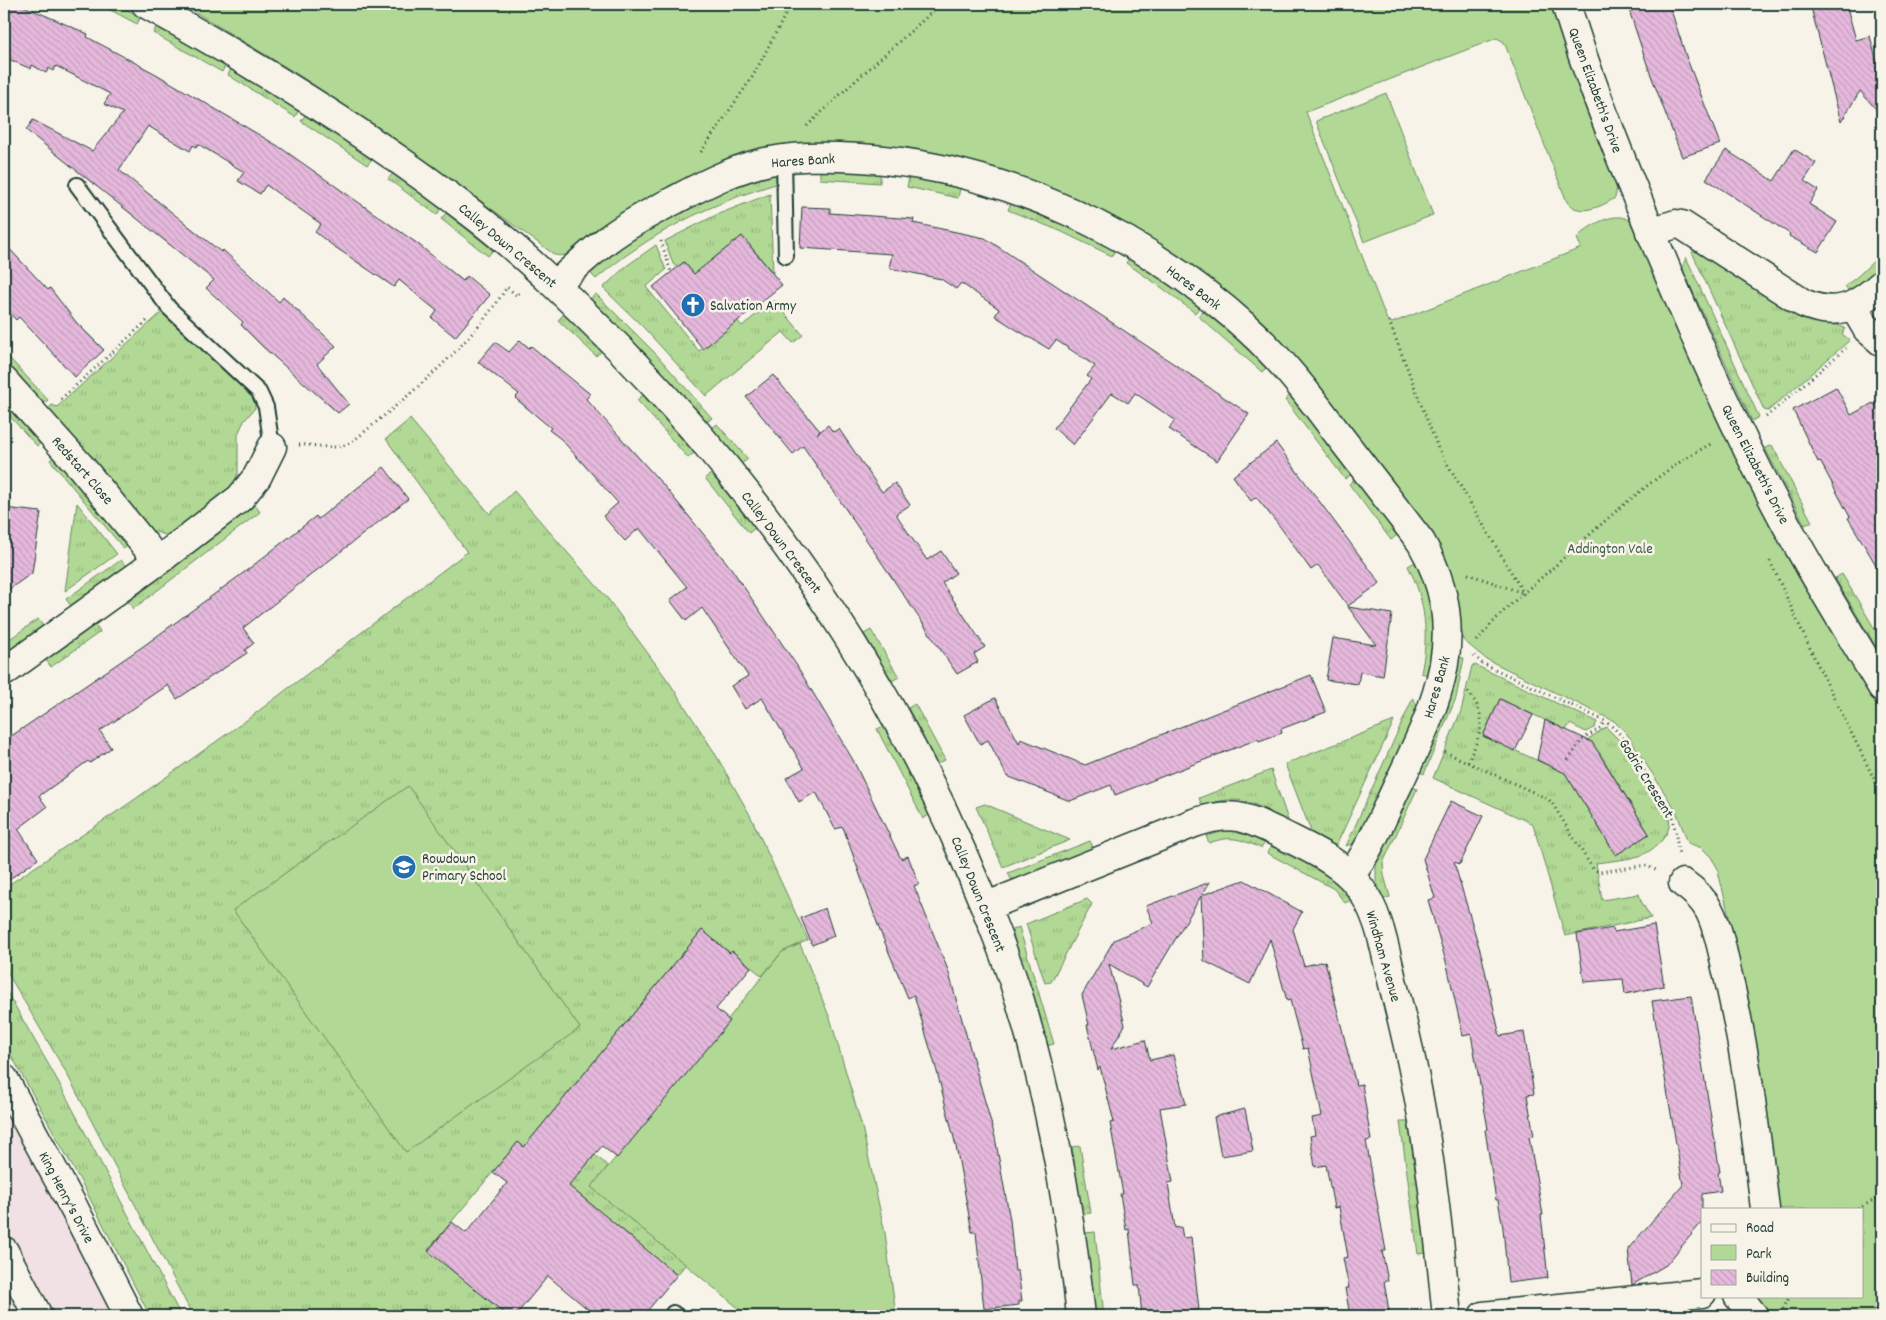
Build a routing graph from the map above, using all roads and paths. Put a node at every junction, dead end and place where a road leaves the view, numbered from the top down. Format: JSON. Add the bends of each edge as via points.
{"nodes":[{"id":1,"x":146,"y":4,"type":"edge"},
{"id":2,"x":791,"y":4,"type":"edge"},
{"id":3,"x":941,"y":4,"type":"edge"},
{"id":4,"x":1566,"y":4,"type":"edge"},
{"id":5,"x":700,"y":152,"type":"dead end"},
{"id":6,"x":783,"y":159,"type":"junction"},
{"id":7,"x":77,"y":185,"type":"dead end"},
{"id":8,"x":1650,"y":232,"type":"junction"},
{"id":9,"x":660,"y":238,"type":"dead end"},
{"id":10,"x":786,"y":256,"type":"dead end"},
{"id":11,"x":671,"y":272,"type":"dead end"},
{"id":12,"x":548,"y":278,"type":"junction"},
{"id":13,"x":1882,"y":284,"type":"edge"},
{"id":14,"x":166,"y":303,"type":"junction"},
{"id":15,"x":1853,"y":305,"type":"junction"},
{"id":16,"x":1389,"y":321,"type":"dead end"},
{"id":17,"x":1875,"y":336,"type":"edge"},
{"id":18,"x":4,"y":381,"type":"edge"},
{"id":19,"x":35,"y":415,"type":"junction"},
{"id":20,"x":1739,"y":431,"type":"junction"},
{"id":21,"x":1710,"y":444,"type":"junction"},
{"id":22,"x":272,"y":447,"type":"junction"},
{"id":23,"x":1714,"y":452,"type":"dead end"},
{"id":24,"x":1767,"y":556,"type":"dead end"},
{"id":25,"x":158,"y":562,"type":"junction"},
{"id":26,"x":1435,"y":571,"type":"junction"},
{"id":27,"x":1524,"y":594,"type":"junction"},
{"id":28,"x":1459,"y":652,"type":"junction"},
{"id":29,"x":4,"y":672,"type":"edge"},
{"id":30,"x":1464,"y":687,"type":"dead end"},
{"id":31,"x":1882,"y":687,"type":"edge"},
{"id":32,"x":1605,"y":721,"type":"junction"},
{"id":33,"x":1441,"y":750,"type":"dead end"},
{"id":34,"x":1568,"y":760,"type":"dead end"},
{"id":35,"x":1468,"y":762,"type":"junction"},
{"id":36,"x":1882,"y":795,"type":"edge"},
{"id":37,"x":1350,"y":876,"type":"junction"},
{"id":38,"x":1683,"y":883,"type":"junction"},
{"id":39,"x":985,"y":907,"type":"junction"},
{"id":40,"x":4,"y":1079,"type":"edge"},
{"id":41,"x":1882,"y":1195,"type":"edge"},
{"id":42,"x":1765,"y":1208,"type":"edge"},
{"id":43,"x":1860,"y":1208,"type":"edge"},
{"id":44,"x":4,"y":1251,"type":"edge"},
{"id":45,"x":1701,"y":1293,"type":"edge"},
{"id":46,"x":1740,"y":1298,"type":"edge"},
{"id":47,"x":38,"y":1316,"type":"edge"},
{"id":48,"x":129,"y":1316,"type":"edge"},
{"id":49,"x":1081,"y":1316,"type":"edge"},
{"id":50,"x":1447,"y":1316,"type":"edge"},
{"id":51,"x":1483,"y":1316,"type":"edge"},
{"id":52,"x":1754,"y":1316,"type":"edge"}],
"edges":[{"from":1,"to":12,"type":"street","name":"Calley Down Crescent","via":[[264,71],[352,127],[480,220]]},
{"from":2,"to":5,"type":"path","via":[[753,76]]},
{"from":3,"to":6,"type":"path","via":[[794,139]]},
{"from":4,"to":8,"type":"street","name":"Queen Elizabeth's Drive"},
{"from":6,"to":10,"type":"lane"},
{"from":6,"to":12,"type":"street","name":"Hares Bank","via":[[735,171],[648,214]]},
{"from":6,"to":26,"type":"street","name":"Hares Bank","via":[[877,159],[957,174],[1048,202],[1147,252],[1248,329],[1292,375],[1421,542]]},
{"from":7,"to":14,"type":"lane"},
{"from":8,"to":15,"type":"street","via":[[1682,225],[1803,303],[1828,311]]},
{"from":8,"to":20,"type":"street","name":"Queen Elizabeth's Drive"},
{"from":9,"to":11,"type":"path"},
{"from":12,"to":22,"type":"path","via":[[517,296],[507,287],[493,310],[444,362],[352,442],[334,448],[309,444]]},
{"from":12,"to":39,"type":"street","name":"Calley Down Crescent","via":[[645,375],[706,444],[791,551],[872,677],[916,755]]},
{"from":13,"to":15,"type":"street"},
{"from":14,"to":19,"type":"path","via":[[59,401],[53,400]]},
{"from":14,"to":22,"type":"lane","via":[[259,392],[266,407]]},
{"from":15,"to":17,"type":"street"},
{"from":16,"to":27,"type":"path","via":[[1438,448]]},
{"from":17,"to":20,"type":"path","via":[[1764,419]]},
{"from":18,"to":19,"type":"street","name":"Redstart Close"},
{"from":19,"to":25,"type":"street","name":"Redstart Close"},
{"from":20,"to":21,"type":"path"},
{"from":20,"to":31,"type":"street","name":"Queen Elizabeth's Drive","via":[[1798,546]]},
{"from":21,"to":23,"type":"path"},
{"from":21,"to":27,"type":"path","via":[[1679,463],[1613,514]]},
{"from":22,"to":25,"type":"street","via":[[257,478],[240,498]]},
{"from":24,"to":36,"type":"path"},
{"from":25,"to":29,"type":"street"},
{"from":26,"to":27,"type":"path","via":[[1455,570]]},
{"from":26,"to":28,"type":"street","name":"Hares Bank","via":[[1447,625]]},
{"from":27,"to":28,"type":"path","via":[[1475,643]]},
{"from":28,"to":32,"type":"path","name":"Godric Crescent"},
{"from":28,"to":37,"type":"street","name":"Hares Bank","via":[[1438,692],[1407,768],[1368,848]]},
{"from":30,"to":35,"type":"path","via":[[1480,711],[1482,726]]},
{"from":32,"to":34,"type":"path","via":[[1582,740]]},
{"from":32,"to":38,"type":"path","name":"Godric Crescent","via":[[1625,740],[1673,817]]},
{"from":33,"to":35,"type":"path"},
{"from":35,"to":38,"type":"path","via":[[1548,799],[1593,869],[1600,872],[1647,866]]},
{"from":37,"to":39,"type":"street","name":"Windham Avenue","via":[[1304,845],[1254,821],[1221,815]]},
{"from":37,"to":50,"type":"street","name":"Windham Avenue","via":[[1366,897],[1377,922],[1406,1039],[1428,1148]]},
{"from":38,"to":42,"type":"street","via":[[1708,908],[1718,936],[1740,1037]]},
{"from":39,"to":49,"type":"street","name":"Calley Down Crescent","via":[[1019,998],[1037,1063],[1062,1179]]},
{"from":40,"to":48,"type":"street","name":"King Henry's Drive"},
{"from":41,"to":43,"type":"path"},
{"from":44,"to":47,"type":"street"},
{"from":45,"to":51,"type":"street"},
{"from":46,"to":52,"type":"street"}]}
